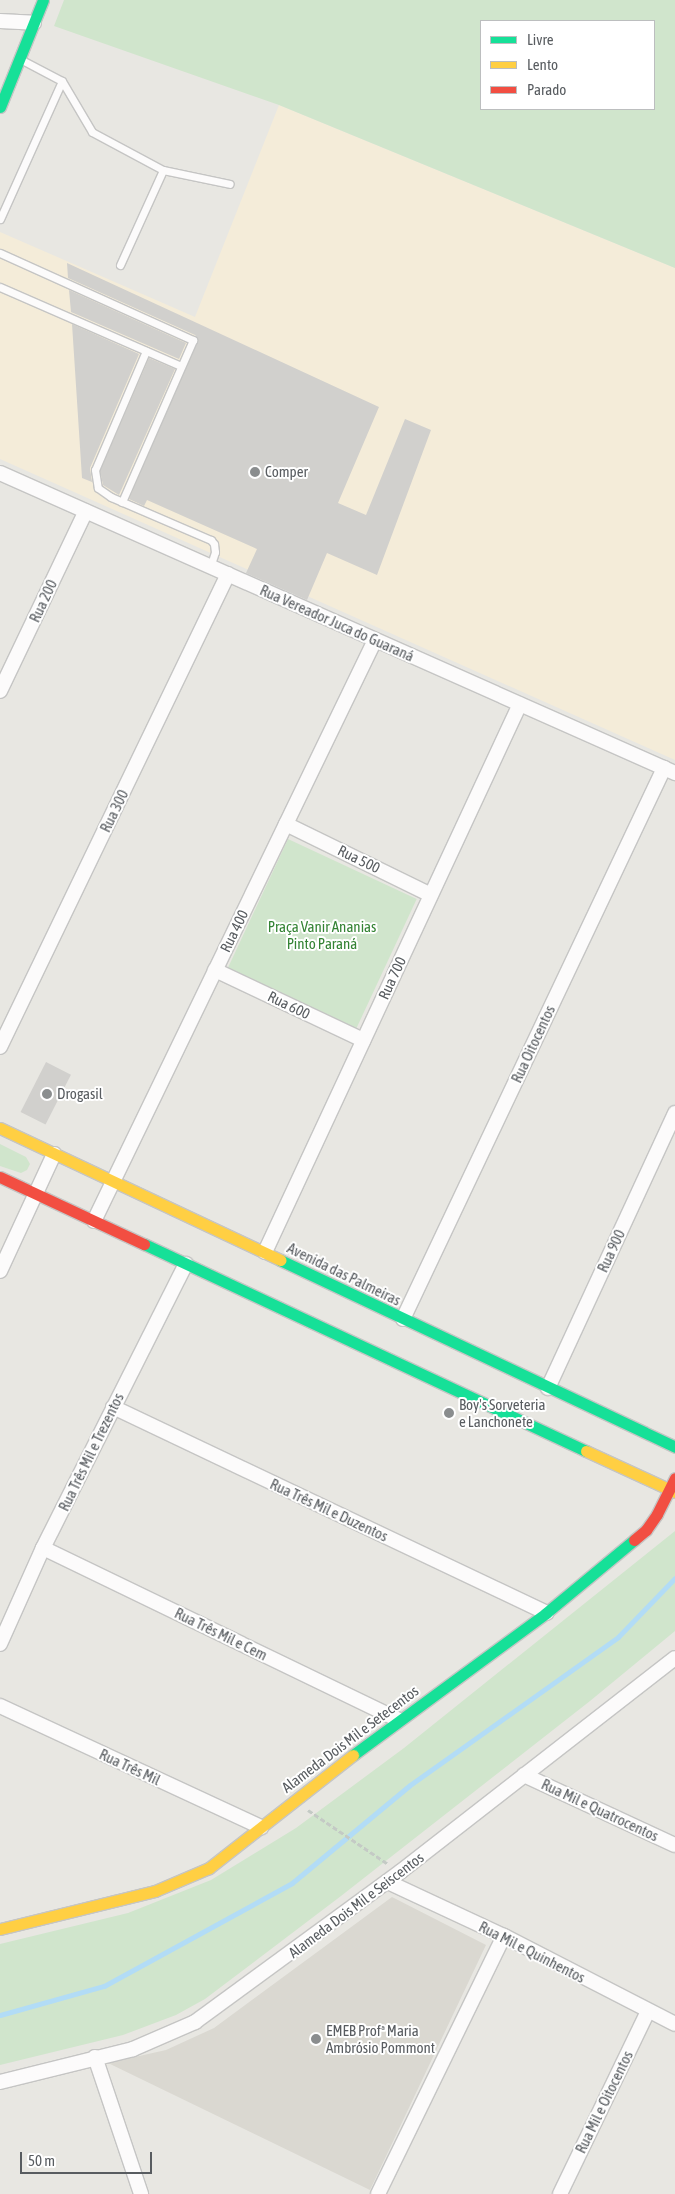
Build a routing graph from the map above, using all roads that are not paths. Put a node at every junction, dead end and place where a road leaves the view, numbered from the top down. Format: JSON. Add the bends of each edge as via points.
{"nodes":[{"id":1,"x":43,"y":0,"type":"edge"},
{"id":2,"x":0,"y":21,"type":"edge"},
{"id":3,"x":34,"y":23,"type":"junction"},
{"id":4,"x":20,"y":58,"type":"junction"},
{"id":5,"x":62,"y":80,"type":"junction"},
{"id":6,"x":0,"y":108,"type":"edge"},
{"id":7,"x":163,"y":170,"type":"junction"},
{"id":8,"x":230,"y":184,"type":"dead end"},
{"id":9,"x":0,"y":219,"type":"edge"},
{"id":10,"x":0,"y":253,"type":"edge"},
{"id":11,"x":120,"y":265,"type":"dead end"},
{"id":12,"x":0,"y":287,"type":"edge"},
{"id":13,"x":146,"y":351,"type":"junction"},
{"id":14,"x":181,"y":366,"type":"junction"},
{"id":15,"x":0,"y":473,"type":"edge"},
{"id":16,"x":122,"y":502,"type":"junction"},
{"id":17,"x":86,"y":511,"type":"junction"},
{"id":18,"x":210,"y":566,"type":"junction"},
{"id":19,"x":228,"y":574,"type":"junction"},
{"id":20,"x":375,"y":640,"type":"junction"},
{"id":21,"x":0,"y":691,"type":"edge"},
{"id":22,"x":520,"y":704,"type":"junction"},
{"id":23,"x":669,"y":771,"type":"edge"},
{"id":24,"x":286,"y":824,"type":"junction"},
{"id":25,"x":431,"y":895,"type":"junction"},
{"id":26,"x":216,"y":970,"type":"junction"},
{"id":27,"x":363,"y":1040,"type":"junction"},
{"id":28,"x":0,"y":1047,"type":"edge"},
{"id":29,"x":675,"y":1113,"type":"edge"},
{"id":30,"x":0,"y":1128,"type":"edge"},
{"id":31,"x":54,"y":1154,"type":"junction"},
{"id":32,"x":0,"y":1177,"type":"edge"},
{"id":33,"x":113,"y":1181,"type":"junction"},
{"id":34,"x":36,"y":1193,"type":"junction"},
{"id":35,"x":94,"y":1221,"type":"junction"},
{"id":36,"x":264,"y":1252,"type":"junction"},
{"id":37,"x":186,"y":1264,"type":"junction"},
{"id":38,"x":0,"y":1271,"type":"edge"},
{"id":39,"x":403,"y":1319,"type":"junction"},
{"id":40,"x":548,"y":1388,"type":"junction"},
{"id":41,"x":113,"y":1407,"type":"junction"},
{"id":42,"x":675,"y":1447,"type":"edge"},
{"id":43,"x":675,"y":1478,"type":"edge"},
{"id":44,"x":672,"y":1491,"type":"edge"},
{"id":45,"x":43,"y":1548,"type":"junction"},
{"id":46,"x":546,"y":1613,"type":"junction"},
{"id":47,"x":0,"y":1644,"type":"edge"},
{"id":48,"x":672,"y":1664,"type":"edge"},
{"id":49,"x":0,"y":1706,"type":"edge"},
{"id":50,"x":399,"y":1720,"type":"junction"},
{"id":51,"x":524,"y":1774,"type":"junction"},
{"id":52,"x":261,"y":1827,"type":"junction"},
{"id":53,"x":675,"y":1845,"type":"edge"},
{"id":54,"x":388,"y":1882,"type":"junction"},
{"id":55,"x":0,"y":1929,"type":"edge"},
{"id":56,"x":504,"y":1936,"type":"junction"},
{"id":57,"x":648,"y":2011,"type":"junction"},
{"id":58,"x":675,"y":2024,"type":"edge"},
{"id":59,"x":95,"y":2057,"type":"junction"},
{"id":60,"x":0,"y":2082,"type":"edge"},
{"id":61,"x":141,"y":2194,"type":"edge"},
{"id":62,"x":378,"y":2194,"type":"edge"},
{"id":63,"x":560,"y":2194,"type":"edge"}],
"edges":[{"from":1,"to":3,"type":"street"},
{"from":2,"to":3,"type":"street"},
{"from":3,"to":4,"type":"street"},
{"from":4,"to":5,"type":"lane"},
{"from":4,"to":6,"type":"street"},
{"from":5,"to":7,"type":"lane","via":[[92,132]]},
{"from":5,"to":9,"type":"lane"},
{"from":7,"to":8,"type":"lane"},
{"from":7,"to":11,"type":"lane"},
{"from":10,"to":14,"type":"lane","via":[[193,340]]},
{"from":12,"to":13,"type":"lane"},
{"from":13,"to":14,"type":"lane"},
{"from":13,"to":16,"type":"lane","via":[[95,470],[98,488]]},
{"from":14,"to":16,"type":"lane"},
{"from":15,"to":17,"type":"street","name":"Rua Vereador Juca do Guaraná"},
{"from":16,"to":18,"type":"lane","via":[[210,540],[215,552]]},
{"from":17,"to":18,"type":"street","name":"Rua Vereador Juca do Guaraná"},
{"from":17,"to":21,"type":"street","name":"Rua 200"},
{"from":18,"to":19,"type":"street","name":"Rua Vereador Juca do Guaraná"},
{"from":19,"to":20,"type":"street","name":"Rua Vereador Juca do Guaraná"},
{"from":19,"to":28,"type":"street","name":"Rua 300"},
{"from":20,"to":22,"type":"street","name":"Rua Vereador Juca do Guaraná"},
{"from":20,"to":24,"type":"street","name":"Rua 400"},
{"from":22,"to":23,"type":"street","name":"Rua Vereador Juca do Guaraná"},
{"from":22,"to":25,"type":"street","name":"Rua 700"},
{"from":23,"to":39,"type":"street","name":"Rua Oitocentos"},
{"from":24,"to":25,"type":"street","name":"Rua 500"},
{"from":24,"to":26,"type":"street","name":"Rua 400"},
{"from":25,"to":27,"type":"street","name":"Rua 700"},
{"from":26,"to":27,"type":"street","name":"Rua 600"},
{"from":26,"to":33,"type":"street","name":"Rua 400"},
{"from":27,"to":36,"type":"street","name":"Rua 700"},
{"from":29,"to":40,"type":"street","name":"Rua 900"},
{"from":30,"to":31,"type":"street","name":"Avenida das Palmeiras"},
{"from":31,"to":33,"type":"street","name":"Avenida das Palmeiras"},
{"from":31,"to":34,"type":"street"},
{"from":32,"to":34,"type":"street"},
{"from":33,"to":35,"type":"street","name":"Rua 400"},
{"from":33,"to":36,"type":"street","name":"Avenida das Palmeiras"},
{"from":34,"to":35,"type":"street"},
{"from":34,"to":38,"type":"street"},
{"from":35,"to":37,"type":"street"},
{"from":36,"to":39,"type":"street","name":"Avenida das Palmeiras"},
{"from":37,"to":41,"type":"street","name":"Rua Três Mil e Trezentos"},
{"from":37,"to":44,"type":"street"},
{"from":39,"to":40,"type":"street","name":"Avenida das Palmeiras"},
{"from":40,"to":42,"type":"street","name":"Avenida das Palmeiras"},
{"from":41,"to":45,"type":"street","name":"Rua Três Mil e Trezentos"},
{"from":41,"to":46,"type":"street","name":"Rua Três Mil e Duzentos"},
{"from":43,"to":44,"type":"street","name":"Alameda Dois Mil e Setecentos"},
{"from":44,"to":46,"type":"street","name":"Alameda Dois Mil e Setecentos","via":[[646,1530]]},
{"from":45,"to":47,"type":"street","name":"Rua Três Mil e Trezentos"},
{"from":45,"to":50,"type":"street","name":"Rua Três Mil e Cem"},
{"from":46,"to":50,"type":"street","name":"Alameda Dois Mil e Setecentos"},
{"from":48,"to":51,"type":"street","name":"Alameda Dois Mil e Seiscentos"},
{"from":49,"to":52,"type":"street","name":"Rua Três Mil"},
{"from":50,"to":52,"type":"street","name":"Alameda Dois Mil e Setecentos"},
{"from":51,"to":53,"type":"street","name":"Rua Mil e Quatrocentos"},
{"from":51,"to":54,"type":"street","name":"Alameda Dois Mil e Seiscentos"},
{"from":52,"to":55,"type":"street","name":"Alameda Dois Mil e Setecentos","via":[[209,1868],[155,1891]]},
{"from":54,"to":56,"type":"street","name":"Rua Mil e Quinhentos"},
{"from":54,"to":59,"type":"street","name":"Alameda Dois Mil e Seiscentos","via":[[195,2022],[133,2049]]},
{"from":56,"to":57,"type":"street","name":"Rua Mil e Quinhentos"},
{"from":56,"to":62,"type":"street"},
{"from":57,"to":58,"type":"street","name":"Rua Mil e Quinhentos"},
{"from":57,"to":63,"type":"street","name":"Rua Mil e Oitocentos"},
{"from":59,"to":60,"type":"street","name":"Alameda Dois Mil e Seiscentos"},
{"from":59,"to":61,"type":"street"}]}
